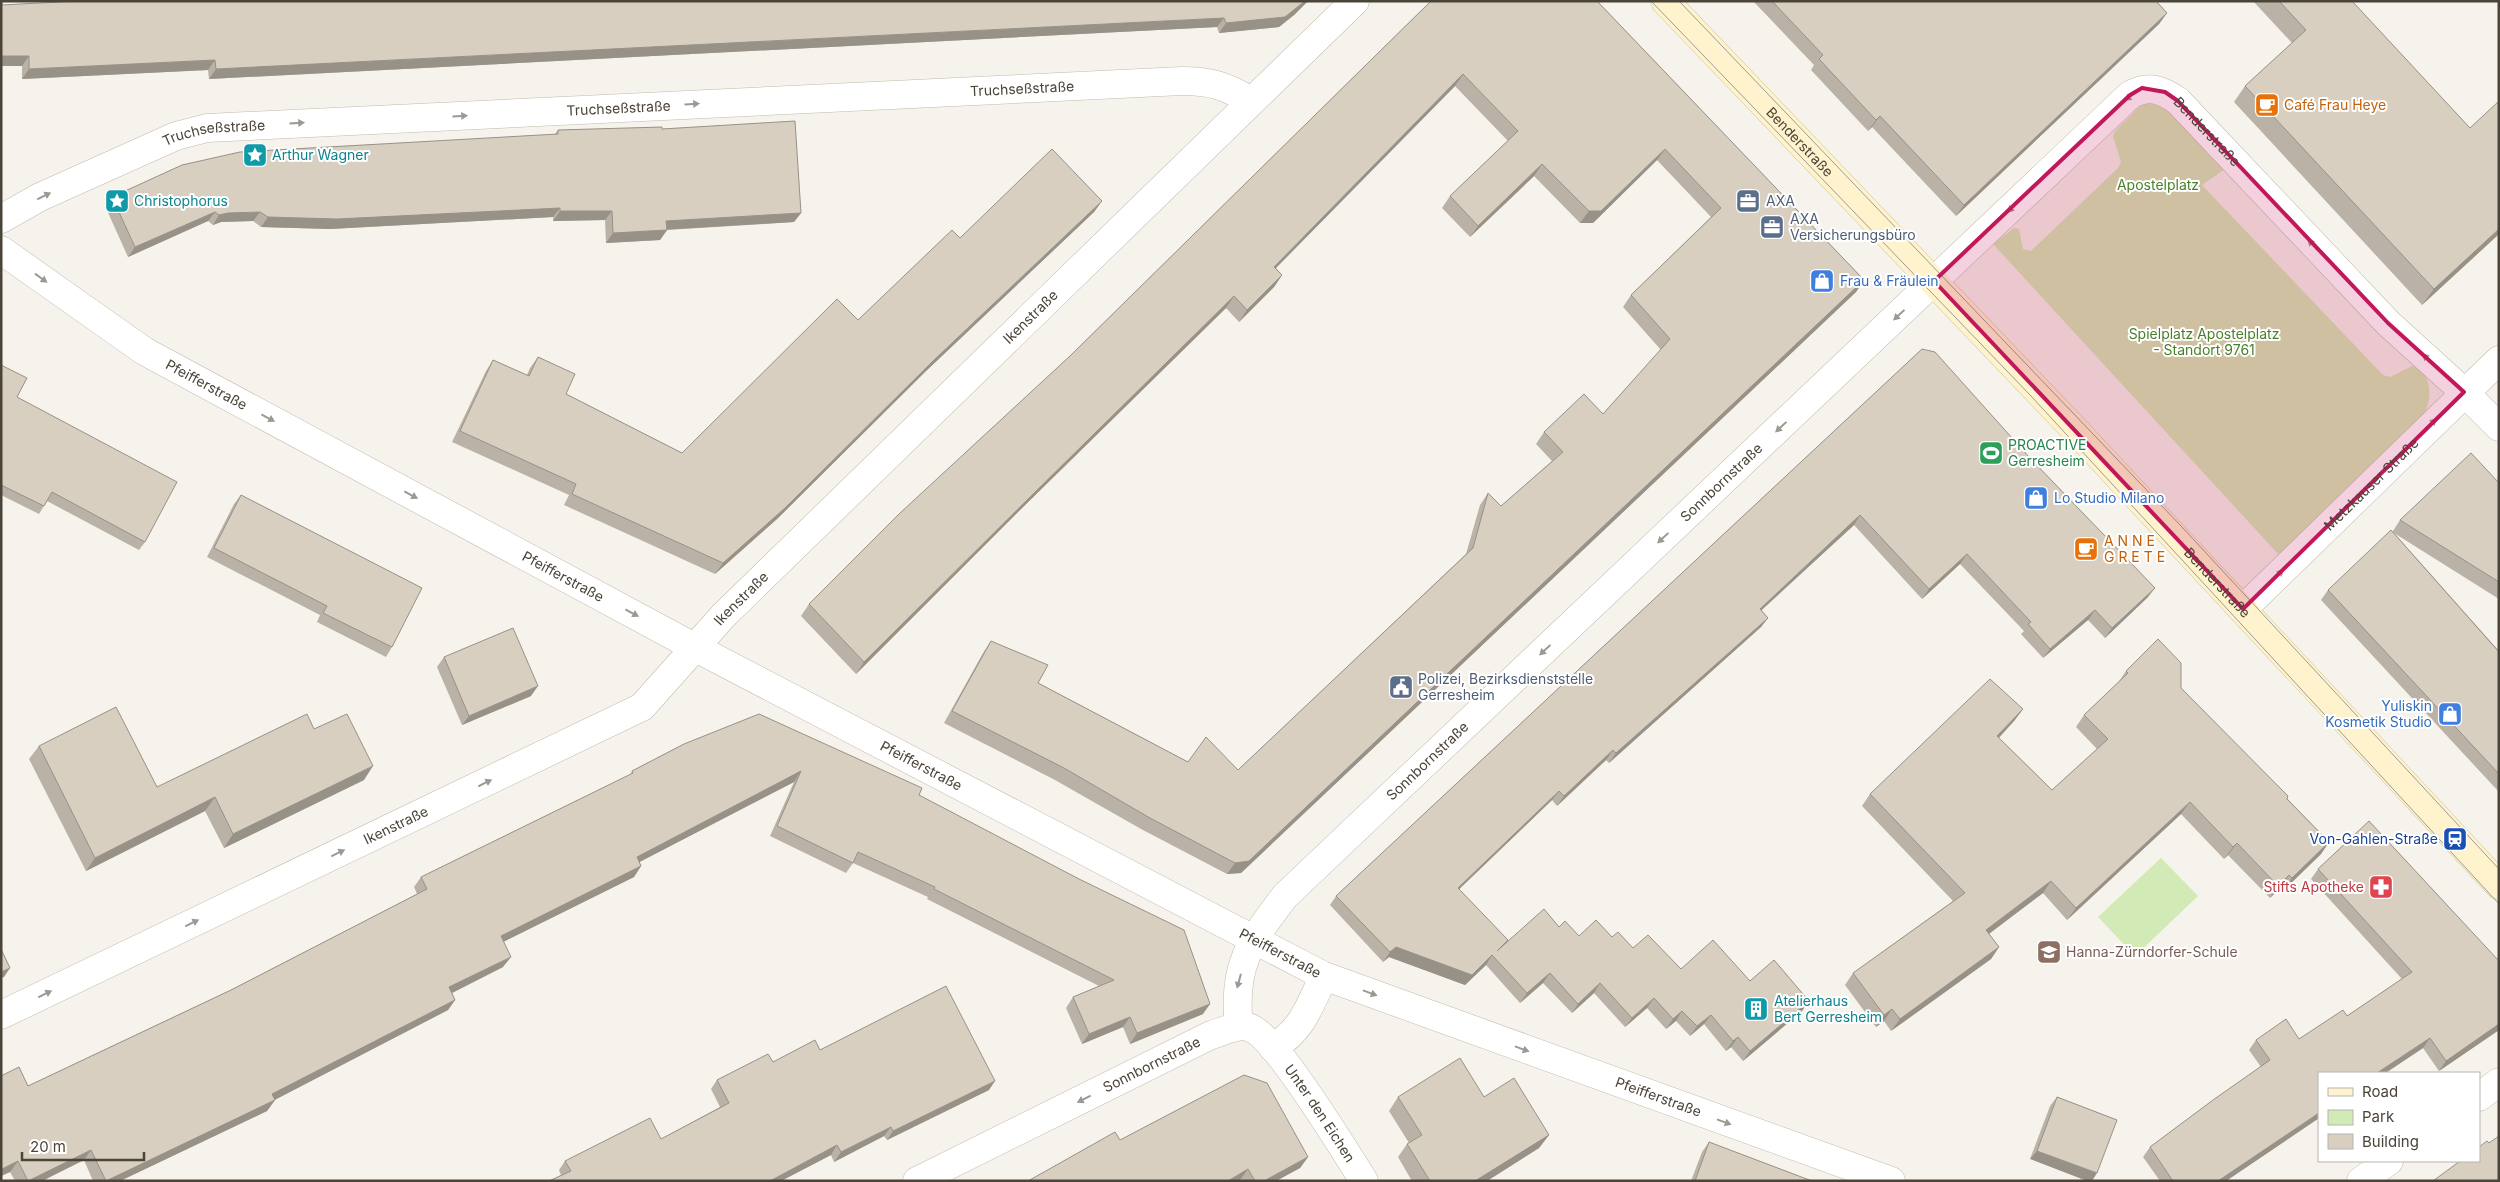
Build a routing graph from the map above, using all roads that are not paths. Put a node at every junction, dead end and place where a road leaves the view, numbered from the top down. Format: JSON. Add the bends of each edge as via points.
{"nodes":[{"id":1,"x":1355,"y":1,"type":"edge"},
{"id":2,"x":1665,"y":1,"type":"edge"},
{"id":3,"x":1251,"y":101,"type":"junction"},
{"id":4,"x":1,"y":219,"type":"edge"},
{"id":5,"x":1,"y":250,"type":"edge"},
{"id":6,"x":1934,"y":281,"type":"junction"},
{"id":7,"x":2499,"y":360,"type":"edge"},
{"id":8,"x":2464,"y":392,"type":"junction"},
{"id":9,"x":2499,"y":427,"type":"edge"},
{"id":10,"x":2243,"y":609,"type":"junction"},
{"id":11,"x":694,"y":647,"type":"junction"},
{"id":12,"x":2499,"y":885,"type":"edge"},
{"id":13,"x":1254,"y":937,"type":"junction"},
{"id":14,"x":1324,"y":976,"type":"junction"},
{"id":15,"x":1,"y":1015,"type":"edge"},
{"id":16,"x":1239,"y":1026,"type":"junction"},
{"id":17,"x":1273,"y":1048,"type":"junction"},
{"id":18,"x":2499,"y":1082,"type":"edge"},
{"id":19,"x":2480,"y":1096,"type":"edge"},
{"id":20,"x":2388,"y":1162,"type":"edge"},
{"id":21,"x":917,"y":1181,"type":"edge"},
{"id":22,"x":1364,"y":1181,"type":"edge"},
{"id":23,"x":1891,"y":1181,"type":"edge"},
{"id":24,"x":2361,"y":1181,"type":"edge"}],
"edges":[{"from":1,"to":3,"type":"street","name":"Ikenstraße"},
{"from":2,"to":6,"type":"street","name":"Benderstraße"},
{"from":4,"to":3,"type":"street","name":"Truchseßstraße","one_way":true,"via":[[40,197],[176,136],[207,128],[1182,81],[1207,81],[1230,88]]},
{"from":3,"to":11,"type":"street","name":"Ikenstraße"},
{"from":5,"to":11,"type":"street","name":"Pfeifferstraße","one_way":true,"via":[[144,351]]},
{"from":8,"to":6,"type":"street","name":"Benderstraße","one_way":true,"via":[[2388,323],[2178,101],[2151,88],[2142,88],[2130,95]]},
{"from":6,"to":10,"type":"street","name":"Benderstraße"},
{"from":6,"to":13,"type":"street","name":"Sonnbornstraße","one_way":true,"via":[[1292,889]]},
{"from":7,"to":8,"type":"street","name":"Metzkauser Straße"},
{"from":8,"to":9,"type":"street","name":"Benderstraße"},
{"from":10,"to":8,"type":"street","name":"Metzkauser Straße","one_way":true},
{"from":10,"to":12,"type":"street","name":"Benderstraße"},
{"from":11,"to":13,"type":"street","name":"Pfeifferstraße"},
{"from":15,"to":11,"type":"street","name":"Ikenstraße","one_way":true,"via":[[642,707]]},
{"from":13,"to":14,"type":"street","name":"Pfeifferstraße"},
{"from":13,"to":16,"type":"street","name":"Sonnbornstraße","one_way":true,"via":[[1237,992]]},
{"from":14,"to":17,"type":"street","via":[[1299,1027]]},
{"from":14,"to":23,"type":"street","name":"Pfeifferstraße","one_way":true},
{"from":16,"to":17,"type":"street","name":"Unter den Eichen","via":[[1258,1031]]},
{"from":16,"to":21,"type":"street","name":"Sonnbornstraße","one_way":true,"via":[[1211,1035]]},
{"from":17,"to":22,"type":"street","name":"Unter den Eichen","via":[[1297,1078]]},
{"from":18,"to":19,"type":"street"},
{"from":20,"to":24,"type":"street"}]}
